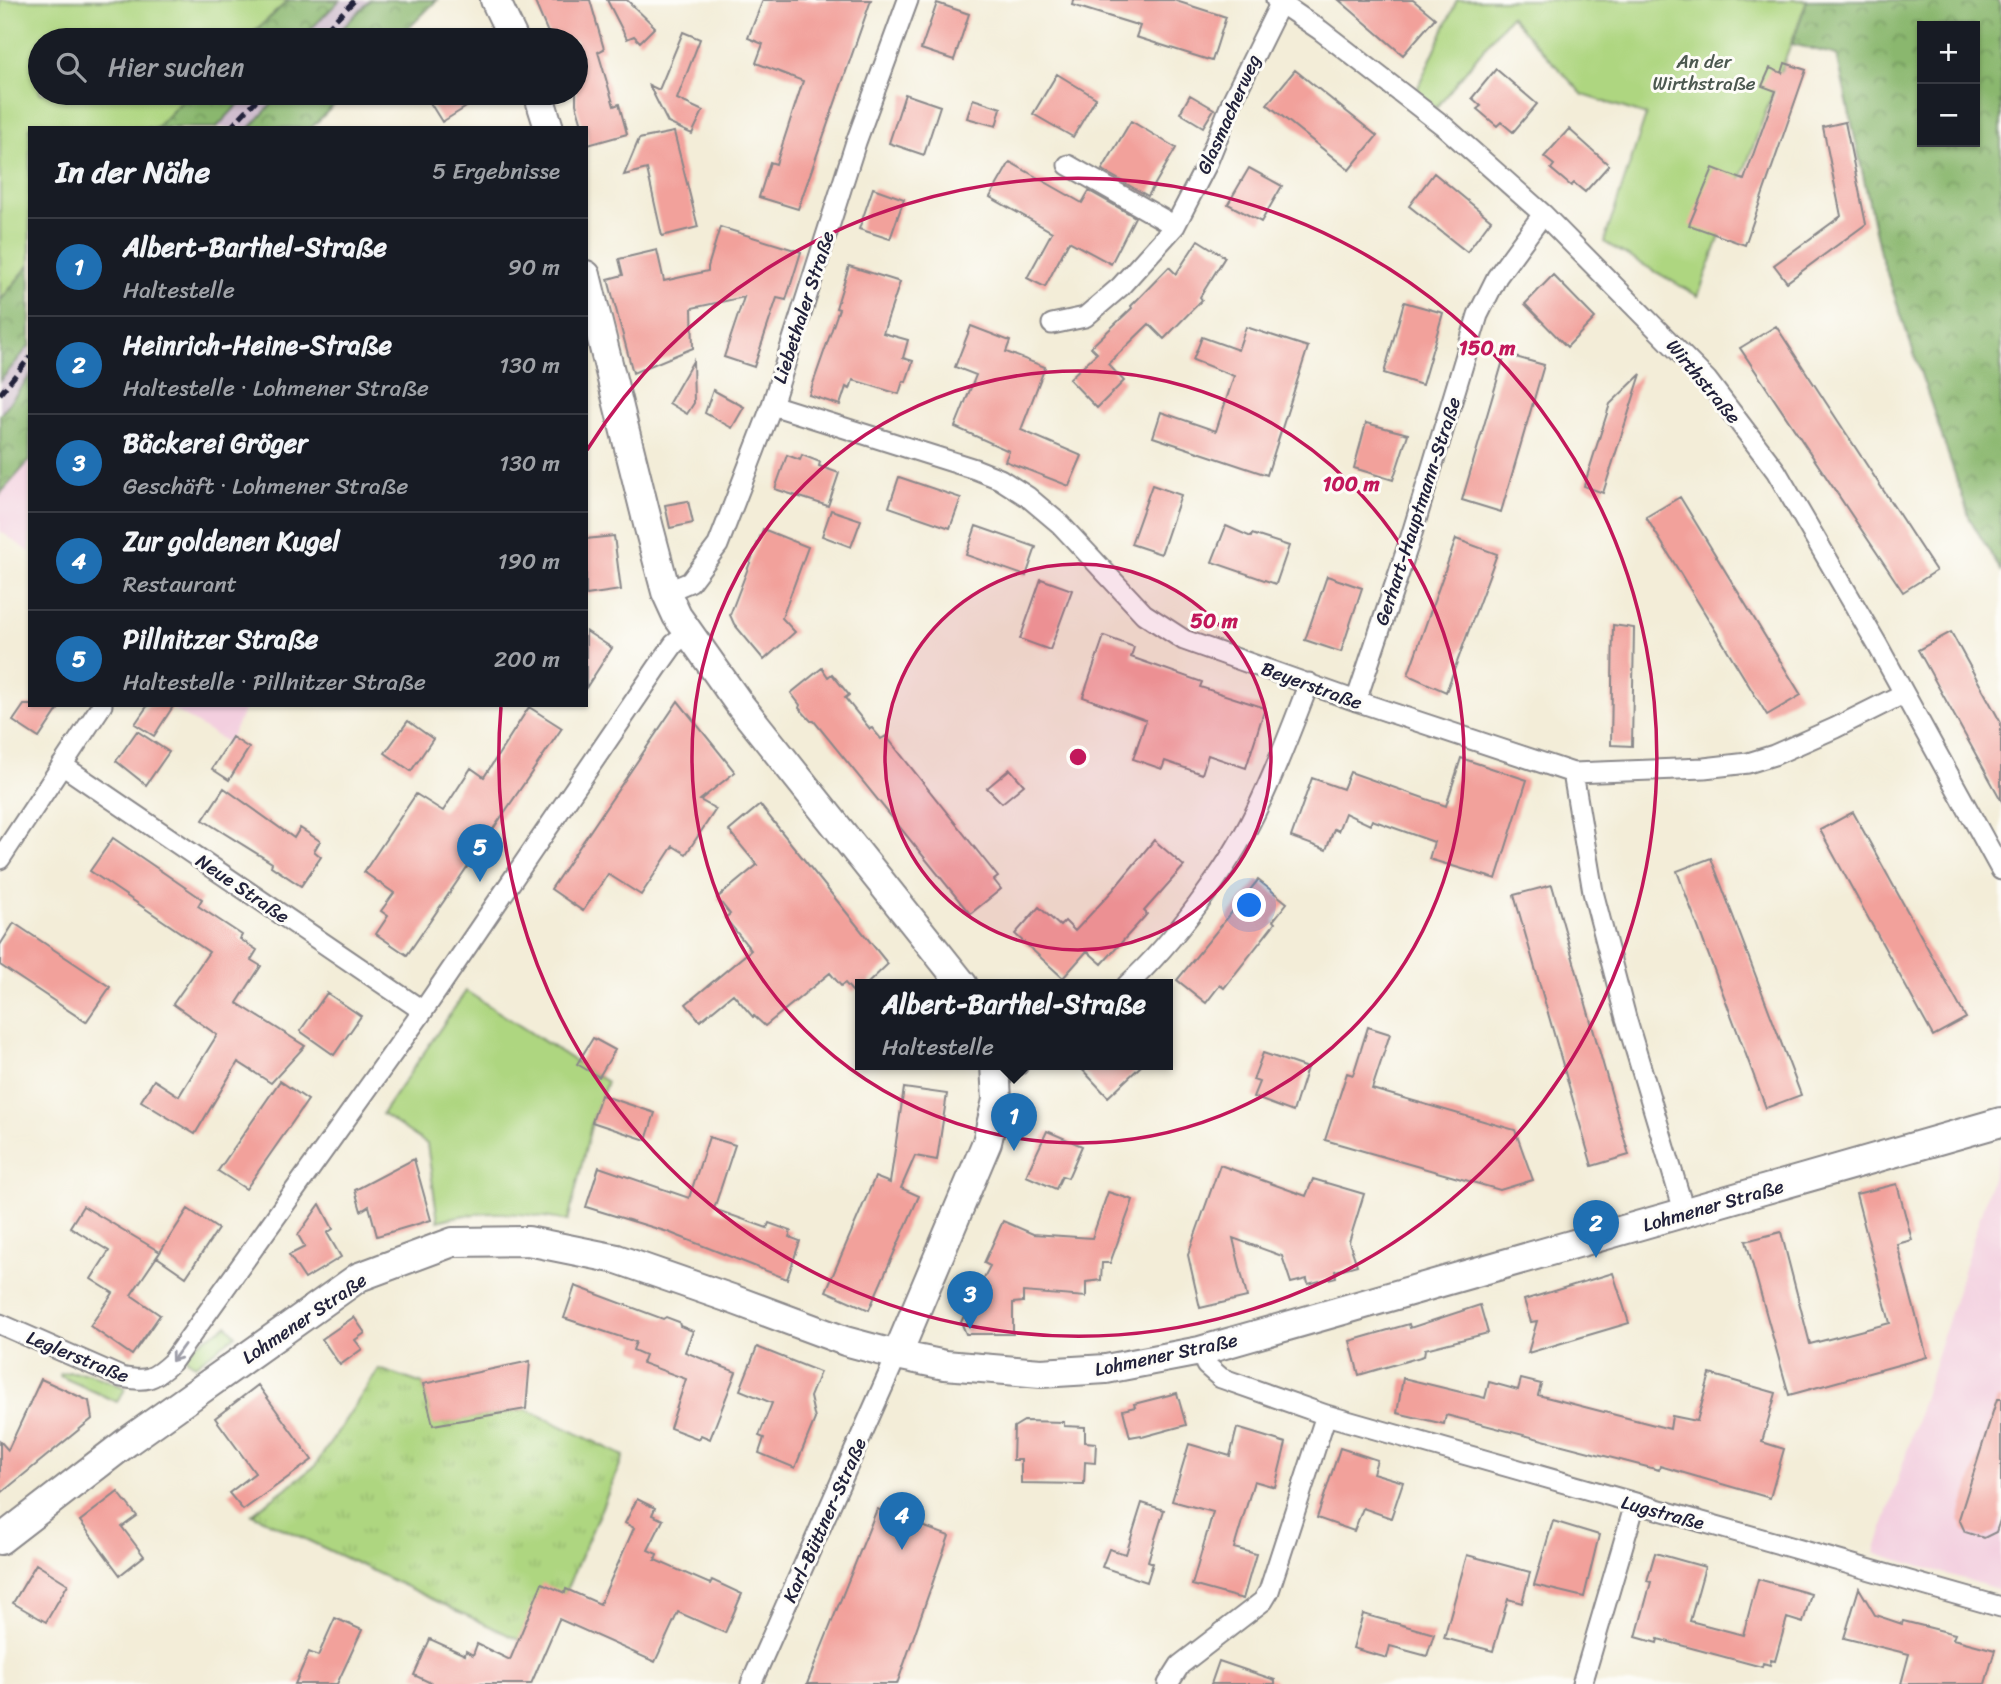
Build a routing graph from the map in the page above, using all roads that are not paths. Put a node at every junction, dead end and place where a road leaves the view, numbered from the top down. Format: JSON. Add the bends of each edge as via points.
{"nodes":[{"id":1,"x":495,"y":0,"type":"edge"},
{"id":2,"x":908,"y":0,"type":"edge"},
{"id":3,"x":1280,"y":1,"type":"edge"},
{"id":4,"x":508,"y":28,"type":"edge"},
{"id":5,"x":542,"y":105,"type":"edge"},
{"id":6,"x":548,"y":126,"type":"edge"},
{"id":7,"x":1068,"y":165,"type":"dead end"},
{"id":8,"x":1544,"y":214,"type":"junction"},
{"id":9,"x":1175,"y":226,"type":"junction"},
{"id":10,"x":588,"y":283,"type":"edge"},
{"id":11,"x":1052,"y":324,"type":"dead end"},
{"id":12,"x":772,"y":405,"type":"junction"},
{"id":13,"x":666,"y":592,"type":"junction"},
{"id":14,"x":688,"y":633,"type":"junction"},
{"id":15,"x":1308,"y":683,"type":"junction"},
{"id":16,"x":1903,"y":694,"type":"junction"},
{"id":17,"x":1356,"y":701,"type":"junction"},
{"id":18,"x":101,"y":707,"type":"edge"},
{"id":19,"x":62,"y":765,"type":"junction"},
{"id":20,"x":1573,"y":773,"type":"junction"},
{"id":21,"x":0,"y":859,"type":"edge"},
{"id":22,"x":2001,"y":870,"type":"edge"},
{"id":23,"x":958,"y":979,"type":"edge"},
{"id":24,"x":1133,"y":979,"type":"edge"},
{"id":25,"x":423,"y":1011,"type":"junction"},
{"id":26,"x":1003,"y":1070,"type":"edge"},
{"id":27,"x":2001,"y":1122,"type":"edge"},
{"id":28,"x":1685,"y":1214,"type":"junction"},
{"id":29,"x":0,"y":1324,"type":"edge"},
{"id":30,"x":1200,"y":1351,"type":"junction"},
{"id":31,"x":897,"y":1355,"type":"junction"},
{"id":32,"x":1326,"y":1415,"type":"junction"},
{"id":33,"x":1635,"y":1504,"type":"junction"},
{"id":34,"x":0,"y":1540,"type":"edge"},
{"id":35,"x":2001,"y":1607,"type":"edge"},
{"id":36,"x":751,"y":1684,"type":"edge"},
{"id":37,"x":1168,"y":1684,"type":"edge"},
{"id":38,"x":1582,"y":1684,"type":"edge"}],
"edges":[{"from":1,"to":4,"type":"main road"},
{"from":2,"to":12,"type":"street","name":"Liebethaler Straße","via":[[856,142]]},
{"from":3,"to":8,"type":"street","name":"Wirthstraße","via":[[1445,127]]},
{"from":3,"to":9,"type":"street","name":"Glasmacherweg"},
{"from":5,"to":6,"type":"main road"},
{"from":7,"to":9,"type":"street"},
{"from":8,"to":16,"type":"street","name":"Wirthstraße","via":[[1686,356],[1761,451]]},
{"from":8,"to":17,"type":"street","name":"Gerhart-Hauptmann-Straße","via":[[1497,277],[1478,315]]},
{"from":9,"to":11,"type":"street","name":"Glasmacherweg","via":[[1120,287],[1085,317]]},
{"from":10,"to":13,"type":"main road"},
{"from":12,"to":13,"type":"street","name":"Liebethaler Straße","via":[[718,545],[690,582]]},
{"from":12,"to":15,"type":"street","name":"Beyerstraße","via":[[1000,480],[1060,524],[1144,614],[1163,628]]},
{"from":13,"to":14,"type":"main road"},
{"from":14,"to":23,"type":"main road"},
{"from":14,"to":25,"type":"street","via":[[657,668]]},
{"from":15,"to":17,"type":"street","name":"Beyerstraße"},
{"from":15,"to":24,"type":"street","via":[[1254,816],[1187,917]]},
{"from":16,"to":20,"type":"street","name":"Beyerstraße","via":[[1748,763]]},
{"from":16,"to":22,"type":"street","name":"Wirthstraße"},
{"from":17,"to":20,"type":"street","name":"Beyerstraße"},
{"from":18,"to":19,"type":"street"},
{"from":19,"to":21,"type":"street"},
{"from":19,"to":25,"type":"street","name":"Neue Straße"},
{"from":20,"to":28,"type":"street","via":[[1593,892]]},
{"from":25,"to":29,"type":"street","name":"Leglerstraße","one_way":true,"via":[[172,1362],[158,1375],[138,1380],[121,1377]]},
{"from":26,"to":31,"type":"main road","via":[[987,1142]]},
{"from":27,"to":28,"type":"main road","name":"Lohmener Straße"},
{"from":28,"to":30,"type":"main road","name":"Lohmener Straße"},
{"from":30,"to":31,"type":"main road","name":"Lohmener Straße","via":[[1107,1369],[1041,1373],[945,1365]]},
{"from":30,"to":32,"type":"street","name":"Lugstraße","via":[[1206,1365],[1221,1378]]},
{"from":31,"to":34,"type":"main road","name":"Lohmener Straße","via":[[845,1341],[617,1259],[528,1241],[453,1242],[359,1277],[127,1442]]},
{"from":31,"to":36,"type":"street","name":"Karl-Büttner-Straße"},
{"from":32,"to":33,"type":"street","name":"Lugstraße"},
{"from":32,"to":37,"type":"street","via":[[1269,1591],[1263,1601],[1180,1665]]},
{"from":33,"to":35,"type":"street","name":"Lugstraße"},
{"from":33,"to":38,"type":"street"}]}
